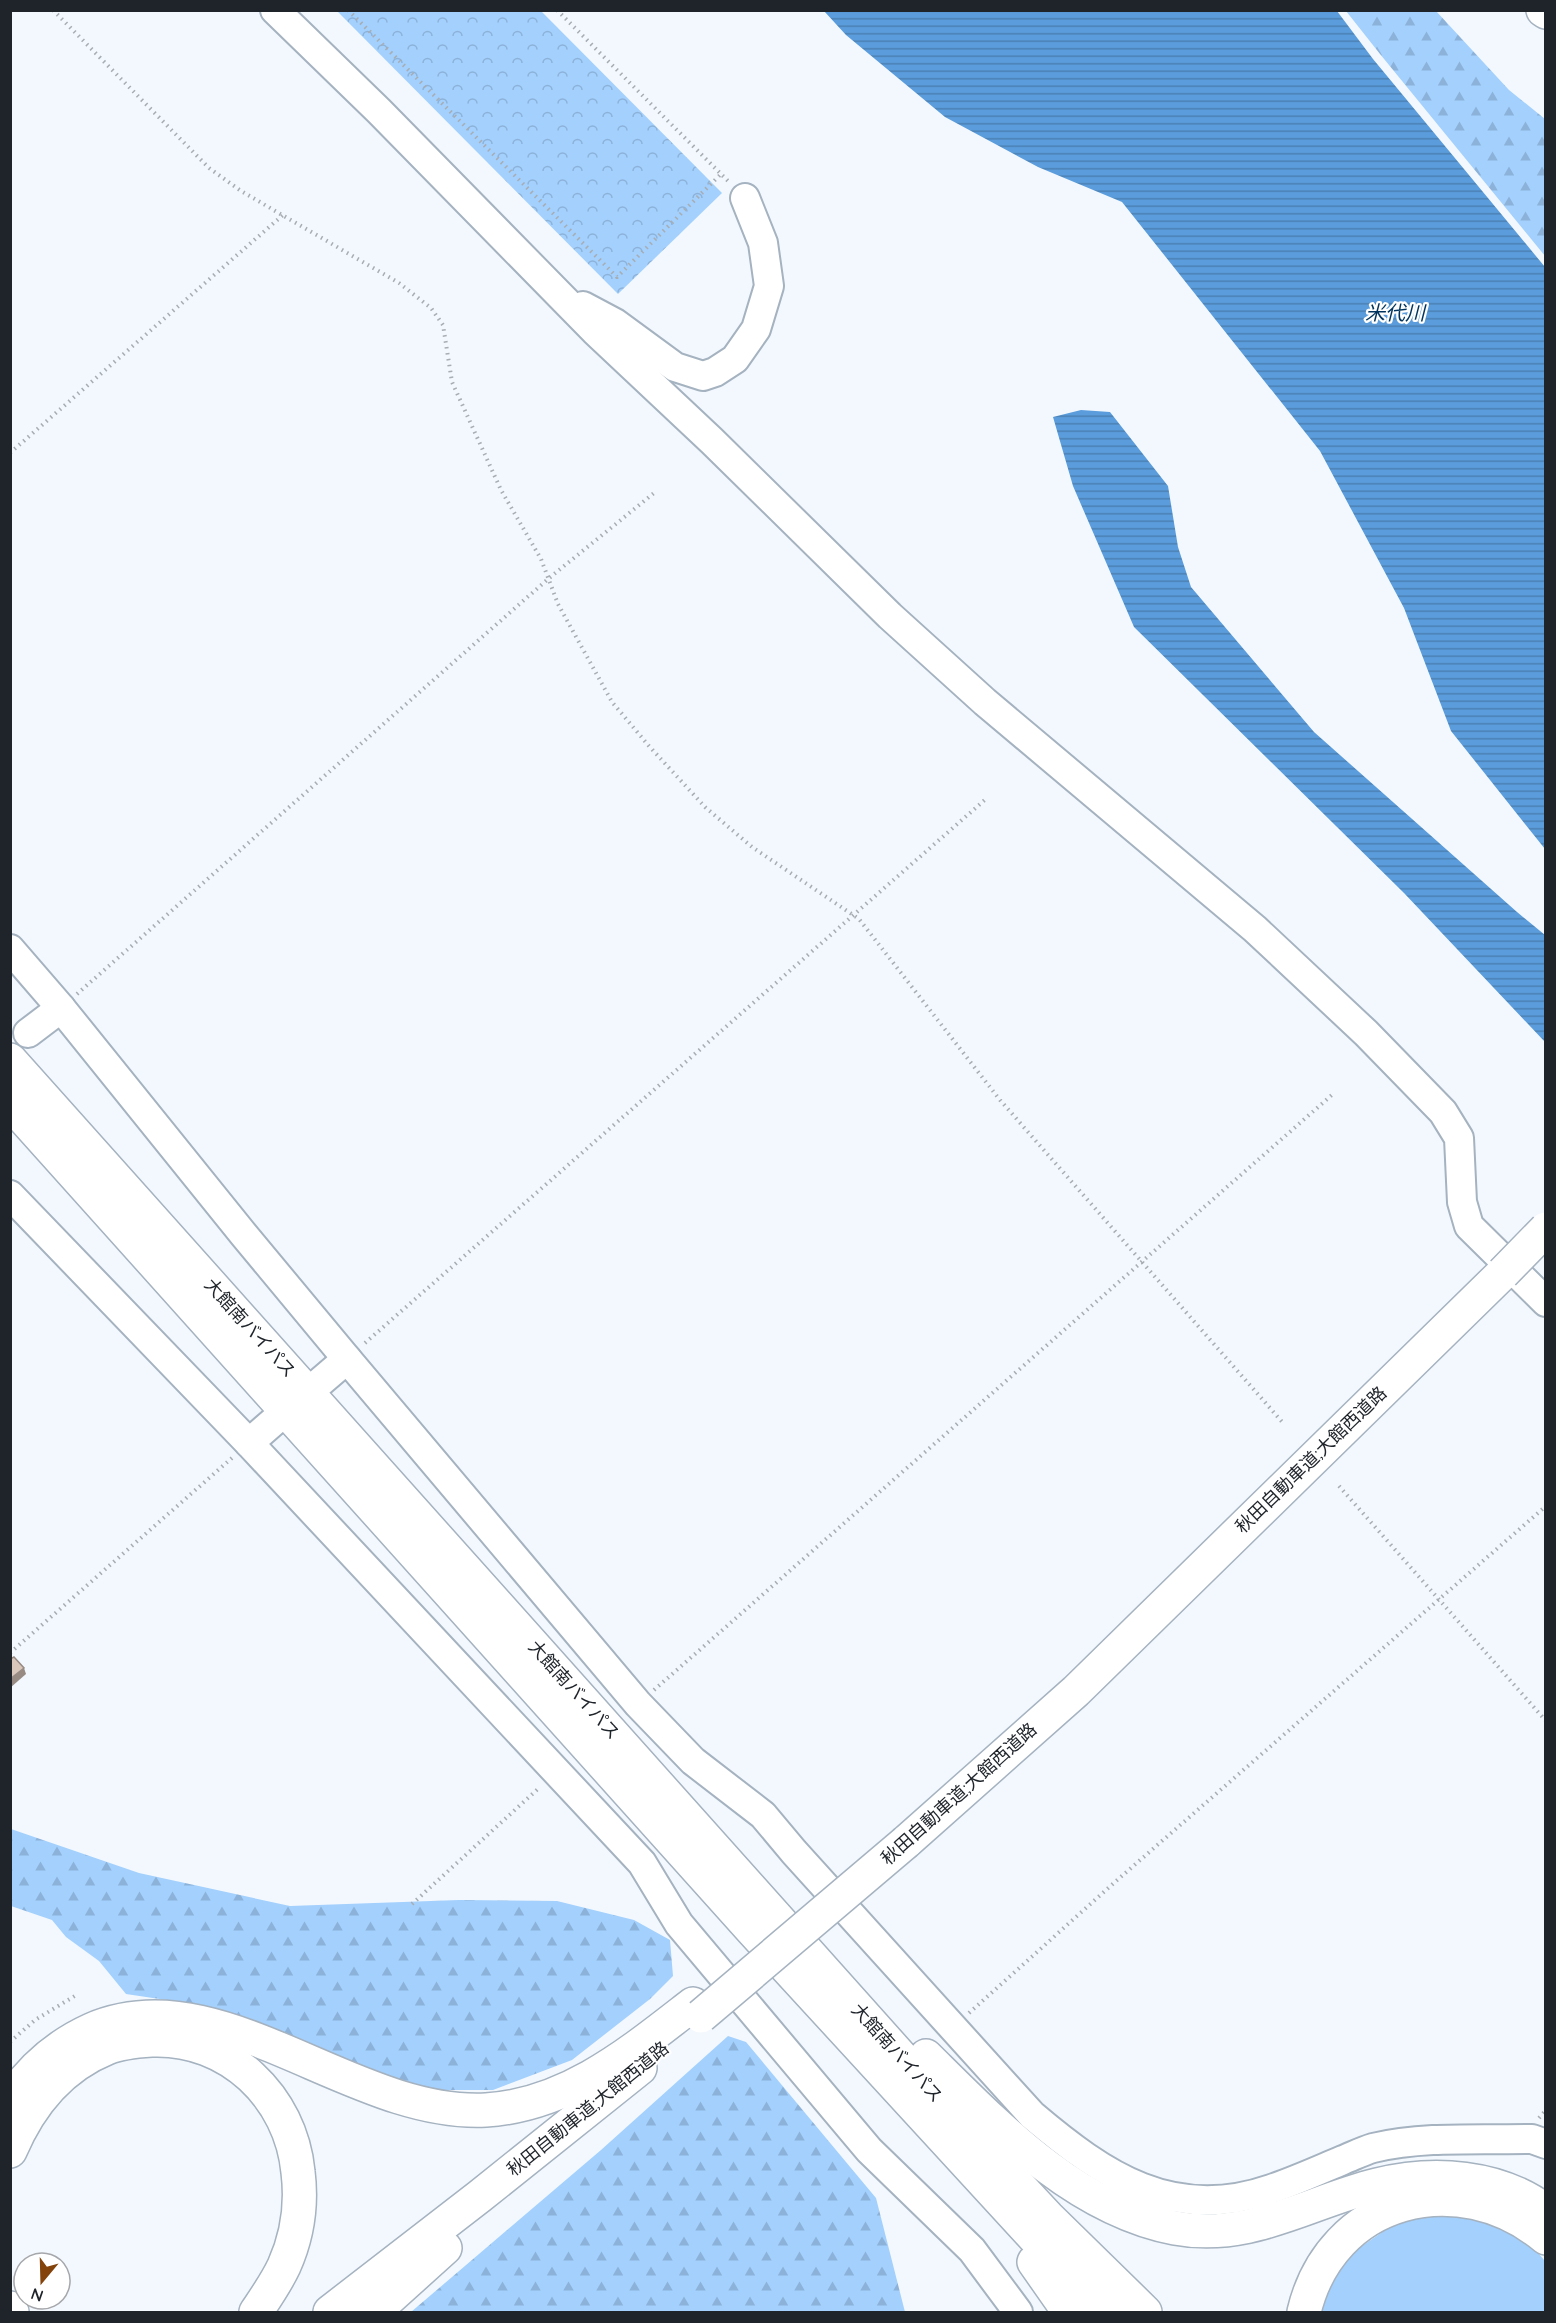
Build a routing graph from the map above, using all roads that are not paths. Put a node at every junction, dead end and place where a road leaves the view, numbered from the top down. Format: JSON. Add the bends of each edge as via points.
{"nodes":[{"id":1,"x":275,"y":10,"type":"edge"},
{"id":2,"x":745,"y":198,"type":"dead end"},
{"id":3,"x":558,"y":293,"type":"junction"},
{"id":4,"x":10,"y":949,"type":"edge"},
{"id":5,"x":61,"y":1008,"type":"junction"},
{"id":6,"x":28,"y":1033,"type":"dead end"},
{"id":7,"x":10,"y":1060,"type":"edge"},
{"id":8,"x":10,"y":1103,"type":"edge"},
{"id":9,"x":10,"y":1195,"type":"edge"},
{"id":10,"x":1545,"y":1229,"type":"edge"},
{"id":11,"x":1545,"y":1302,"type":"edge"},
{"id":12,"x":347,"y":1359,"type":"junction"},
{"id":13,"x":319,"y":1383,"type":"dead end"},
{"id":14,"x":273,"y":1422,"type":"dead end"},
{"id":15,"x":249,"y":1443,"type":"junction"},
{"id":16,"x":697,"y":1827,"type":"junction"},
{"id":17,"x":752,"y":1930,"type":"junction"},
{"id":18,"x":697,"y":2010,"type":"junction"},
{"id":19,"x":640,"y":2068,"type":"junction"},
{"id":20,"x":10,"y":2100,"type":"edge"},
{"id":21,"x":1545,"y":2144,"type":"edge"},
{"id":22,"x":10,"y":2151,"type":"edge"},
{"id":23,"x":1545,"y":2211,"type":"edge"},
{"id":24,"x":1545,"y":2238,"type":"edge"},
{"id":25,"x":10,"y":2308,"type":"edge"},
{"id":26,"x":12,"y":2313,"type":"edge"},
{"id":27,"x":256,"y":2313,"type":"edge"},
{"id":28,"x":330,"y":2313,"type":"edge"},
{"id":29,"x":374,"y":2313,"type":"edge"},
{"id":30,"x":1018,"y":2313,"type":"edge"},
{"id":31,"x":1069,"y":2313,"type":"edge"},
{"id":32,"x":1108,"y":2313,"type":"edge"},
{"id":33,"x":1145,"y":2313,"type":"edge"},
{"id":34,"x":1304,"y":2313,"type":"edge"}],
"edges":[{"from":1,"to":3,"type":"street"},
{"from":2,"to":3,"type":"street","via":[[763,243],[769,286],[756,328],[735,359],[715,372],[703,376],[675,367],[615,323]]},
{"from":3,"to":11,"type":"street","via":[[890,616],[985,702],[1255,929],[1366,1033],[1443,1112],[1459,1138],[1462,1202],[1469,1226]]},
{"from":4,"to":5,"type":"street"},
{"from":5,"to":6,"type":"street"},
{"from":5,"to":12,"type":"street"},
{"from":7,"to":16,"type":"highway","name":"大館南バイパス"},
{"from":8,"to":17,"type":"highway","name":"大館南バイパス"},
{"from":9,"to":15,"type":"street"},
{"from":10,"to":18,"type":"highway","name":"秋田自動車道;大館西道路","bridge":true,"via":[[1076,1691],[906,1842]]},
{"from":12,"to":13,"type":"street"},
{"from":12,"to":21,"type":"street","via":[[638,1704],[693,1761],[763,1815],[1032,2115],[1075,2151],[1144,2189],[1177,2199],[1225,2200],[1270,2190],[1371,2149],[1422,2141],[1532,2139]]},
{"from":14,"to":15,"type":"street"},
{"from":15,"to":30,"type":"street","via":[[642,1863],[679,1924],[869,2150],[972,2250]]},
{"from":16,"to":23,"type":"highway","via":[[1017,2142],[1076,2187],[1115,2209],[1177,2228],[1240,2229],[1377,2185],[1449,2177],[1508,2189]]},
{"from":16,"to":33,"type":"highway","name":"大館南バイパス","via":[[962,2125]]},
{"from":17,"to":31,"type":"highway","via":[[1017,2240]]},
{"from":17,"to":32,"type":"highway","name":"大館南バイパス"},
{"from":18,"to":19,"type":"highway","name":"秋田自動車道;大館西道路"},
{"from":18,"to":20,"type":"highway","via":[[578,2086],[538,2100],[488,2110],[426,2106],[394,2097],[234,2032],[201,2022],[145,2017],[108,2024],[53,2051]]},
{"from":19,"to":28,"type":"highway","name":"秋田自動車道;大館西道路"},
{"from":19,"to":29,"type":"highway"},
{"from":22,"to":27,"type":"highway","via":[[39,2098],[60,2076],[109,2047],[156,2040],[192,2044],[243,2069],[279,2109],[290,2132],[300,2185],[299,2212],[288,2256]]},
{"from":24,"to":34,"type":"highway","via":[[1527,2223],[1474,2201],[1448,2198],[1396,2207],[1351,2232],[1333,2250],[1317,2273]]},
{"from":25,"to":26,"type":"highway"}]}
